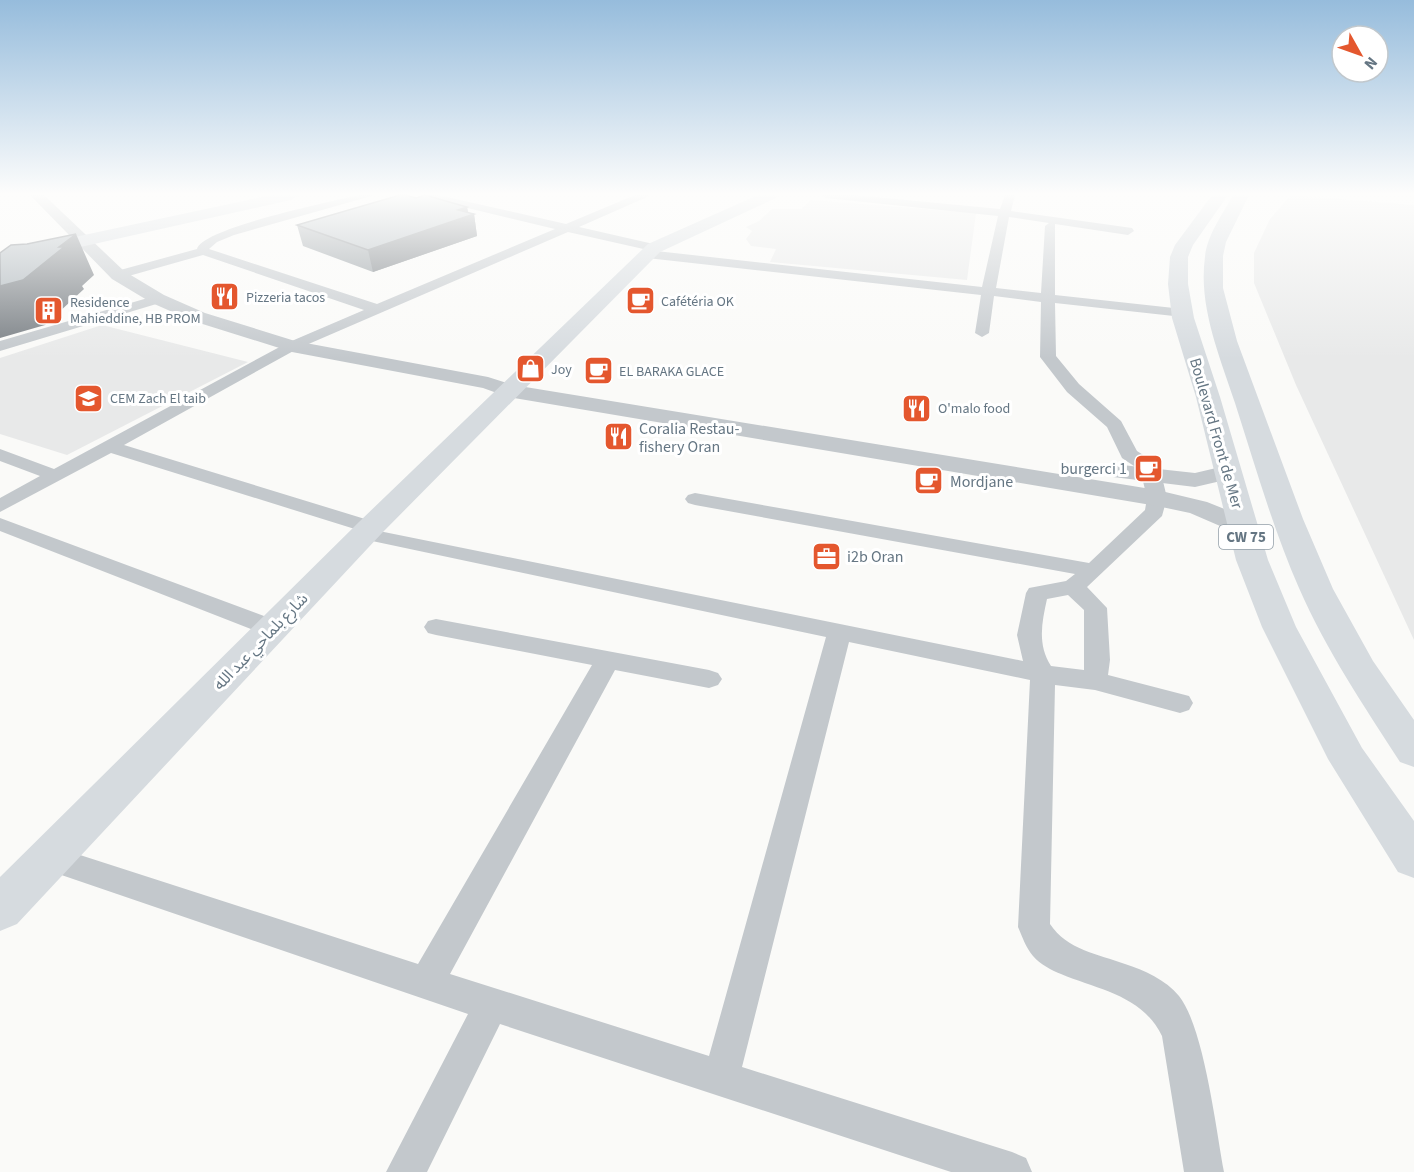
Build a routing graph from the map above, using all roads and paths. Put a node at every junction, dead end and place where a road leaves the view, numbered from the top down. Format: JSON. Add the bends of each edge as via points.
{"nodes":[{"id":1,"x":39,"y":250,"type":"edge"},
{"id":2,"x":93,"y":250,"type":"edge"},
{"id":3,"x":514,"y":250,"type":"edge"},
{"id":4,"x":646,"y":250,"type":"edge"},
{"id":5,"x":654,"y":250,"type":"edge"},
{"id":6,"x":996,"y":250,"type":"edge"},
{"id":7,"x":1049,"y":250,"type":"edge"},
{"id":8,"x":1171,"y":250,"type":"edge"},
{"id":9,"x":1182,"y":250,"type":"edge"},
{"id":10,"x":1216,"y":250,"type":"edge"},
{"id":11,"x":203,"y":251,"type":"joint"},
{"id":12,"x":651,"y":251,"type":"junction"},
{"id":13,"x":0,"y":259,"type":"edge"},
{"id":14,"x":1178,"y":272,"type":"junction"},
{"id":15,"x":118,"y":275,"type":"junction"},
{"id":16,"x":988,"y":291,"type":"junction"},
{"id":17,"x":1049,"y":297,"type":"junction"},
{"id":18,"x":158,"y":299,"type":"junction"},
{"id":19,"x":376,"y":309,"type":"junction"},
{"id":20,"x":1183,"y":313,"type":"junction"},
{"id":21,"x":982,"y":333,"type":"dead end"},
{"id":22,"x":0,"y":346,"type":"edge"},
{"id":23,"x":292,"y":346,"type":"junction"},
{"id":24,"x":506,"y":384,"type":"junction"},
{"id":25,"x":108,"y":446,"type":"junction"},
{"id":26,"x":0,"y":455,"type":"edge"},
{"id":27,"x":1229,"y":472,"type":"junction"},
{"id":28,"x":54,"y":475,"type":"junction"},
{"id":29,"x":1155,"y":487,"type":"junction"},
{"id":30,"x":695,"y":499,"type":"dead end"},
{"id":31,"x":0,"y":506,"type":"edge"},
{"id":32,"x":0,"y":524,"type":"edge"},
{"id":33,"x":1243,"y":526,"type":"junction"},
{"id":34,"x":368,"y":531,"type":"junction"},
{"id":35,"x":1092,"y":570,"type":"junction"},
{"id":36,"x":1073,"y":587,"type":"junction"},
{"id":37,"x":436,"y":627,"type":"dead end"},
{"id":38,"x":272,"y":628,"type":"junction"},
{"id":39,"x":839,"y":633,"type":"junction"},
{"id":40,"x":608,"y":660,"type":"junction"},
{"id":41,"x":1043,"y":674,"type":"junction"},
{"id":42,"x":709,"y":679,"type":"dead end"},
{"id":43,"x":1095,"y":681,"type":"junction"},
{"id":44,"x":1180,"y":703,"type":"dead end"},
{"id":45,"x":1414,"y":751,"type":"edge"},
{"id":46,"x":49,"y":858,"type":"junction"},
{"id":47,"x":1414,"y":858,"type":"edge"},
{"id":48,"x":4,"y":898,"type":"edge"},
{"id":49,"x":426,"y":983,"type":"junction"},
{"id":50,"x":492,"y":1004,"type":"junction"},
{"id":51,"x":721,"y":1078,"type":"junction"},
{"id":52,"x":996,"y":1170,"type":"edge"},
{"id":53,"x":406,"y":1172,"type":"edge"},
{"id":54,"x":1204,"y":1172,"type":"edge"}],
"edges":[{"from":1,"to":13,"type":"main road"},
{"from":2,"to":15,"type":"street"},
{"from":3,"to":19,"type":"street"},
{"from":4,"to":12,"type":"street"},
{"from":5,"to":12,"type":"main road"},
{"from":6,"to":16,"type":"street"},
{"from":7,"to":17,"type":"street"},
{"from":8,"to":14,"type":"main road"},
{"from":9,"to":14,"type":"main road","name":"Boulevard Front de Mer","number":"CW 75"},
{"from":10,"to":45,"type":"main road","number":"CW 75","via":[[1213,288],[1226,340],[1288,519],[1316,589],[1354,659]]},
{"from":11,"to":15,"type":"street"},
{"from":11,"to":19,"type":"street"},
{"from":12,"to":16,"type":"street"},
{"from":12,"to":24,"type":"main road","name":"شارع بلماحي عبد الله"},
{"from":14,"to":20,"type":"main road","name":"Boulevard Front de Mer","number":"CW 75"},
{"from":15,"to":18,"type":"street"},
{"from":16,"to":17,"type":"street"},
{"from":16,"to":21,"type":"street"},
{"from":17,"to":20,"type":"street"},
{"from":17,"to":29,"type":"street","via":[[1048,357],[1073,388],[1115,425],[1129,454],[1144,464]]},
{"from":18,"to":22,"type":"street"},
{"from":18,"to":23,"type":"street","via":[[199,317]]},
{"from":19,"to":23,"type":"street"},
{"from":20,"to":27,"type":"main road","name":"Boulevard Front de Mer","number":"CW 75"},
{"from":23,"to":24,"type":"street"},
{"from":23,"to":25,"type":"street"},
{"from":24,"to":29,"type":"street"},
{"from":24,"to":34,"type":"main road","name":"شارع بلماحي عبد الله"},
{"from":25,"to":28,"type":"street"},
{"from":25,"to":34,"type":"street"},
{"from":26,"to":28,"type":"street"},
{"from":27,"to":29,"type":"street"},
{"from":27,"to":33,"type":"main road","name":"Boulevard Front de Mer","number":"CW 75"},
{"from":28,"to":31,"type":"street"},
{"from":29,"to":33,"type":"street"},
{"from":29,"to":35,"type":"street","via":[[1155,512]]},
{"from":30,"to":35,"type":"street"},
{"from":32,"to":38,"type":"street"},
{"from":33,"to":47,"type":"main road","name":"Boulevard Front de Mer","number":"CW 75","via":[[1252,560],[1285,638],[1348,759]]},
{"from":34,"to":38,"type":"main road","name":"شارع بلماحي عبد الله"},
{"from":34,"to":39,"type":"street"},
{"from":35,"to":36,"type":"street"},
{"from":36,"to":41,"type":"street","via":[[1037,593],[1029,626],[1031,657]]},
{"from":36,"to":43,"type":"street","via":[[1095,608]]},
{"from":37,"to":40,"type":"street"},
{"from":38,"to":46,"type":"main road","name":"شارع بلماحي عبد الله"},
{"from":39,"to":41,"type":"street"},
{"from":39,"to":51,"type":"street"},
{"from":40,"to":42,"type":"street"},
{"from":40,"to":49,"type":"street"},
{"from":41,"to":43,"type":"street"},
{"from":41,"to":54,"type":"street","via":[[1034,927],[1037,937],[1055,954],[1148,990],[1164,1003],[1179,1033]]},
{"from":43,"to":44,"type":"street"},
{"from":46,"to":48,"type":"main road","name":"شارع بلماحي عبد الله"},
{"from":46,"to":49,"type":"street"},
{"from":49,"to":50,"type":"street"},
{"from":50,"to":51,"type":"street"},
{"from":50,"to":53,"type":"street"},
{"from":51,"to":52,"type":"street"}]}
